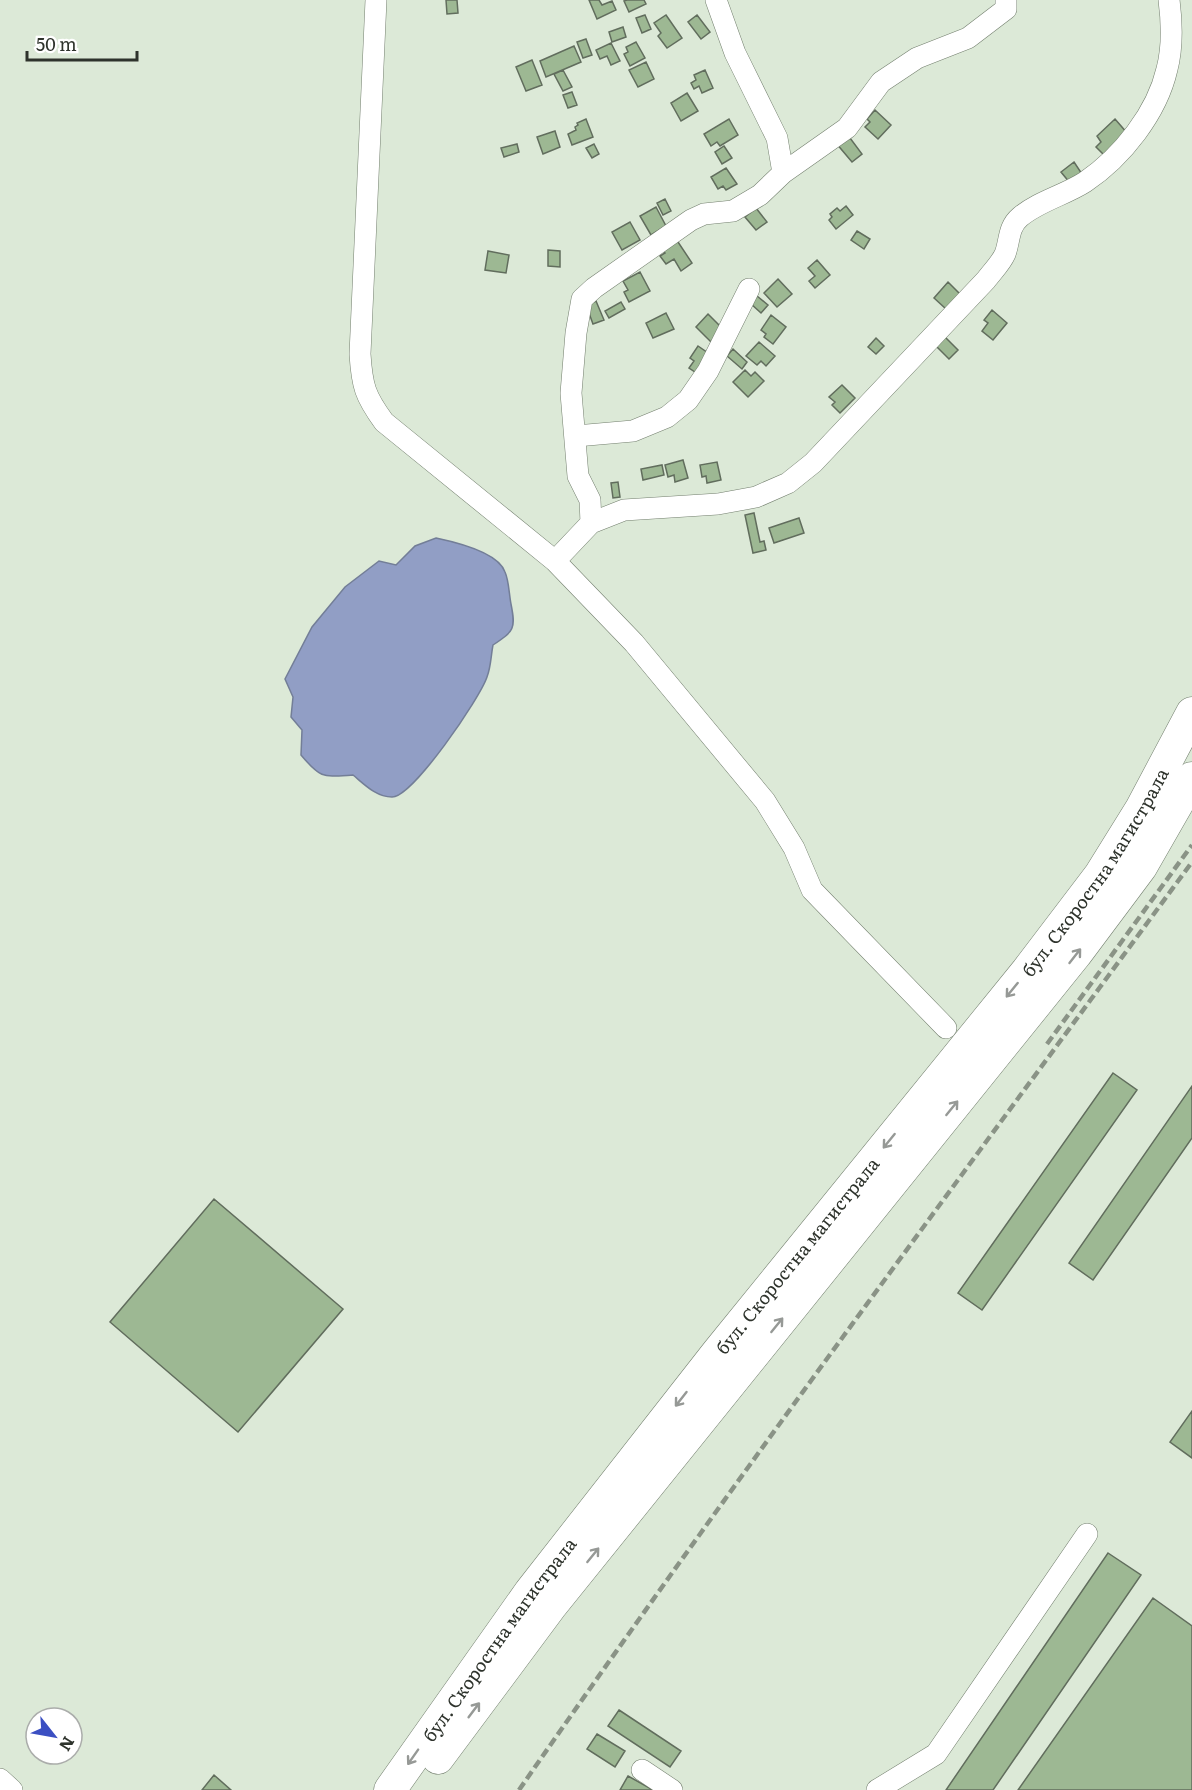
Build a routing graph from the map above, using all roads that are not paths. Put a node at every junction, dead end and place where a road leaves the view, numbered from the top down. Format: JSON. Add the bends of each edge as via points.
{"nodes":[{"id":1,"x":376,"y":0,"type":"edge"},
{"id":2,"x":716,"y":0,"type":"edge"},
{"id":3,"x":1006,"y":0,"type":"edge"},
{"id":4,"x":1169,"y":0,"type":"edge"},
{"id":5,"x":783,"y":173,"type":"junction"},
{"id":6,"x":749,"y":289,"type":"dead end"},
{"id":7,"x":576,"y":436,"type":"junction"},
{"id":8,"x":591,"y":523,"type":"junction"},
{"id":9,"x":555,"y":561,"type":"junction"},
{"id":10,"x":1192,"y":713,"type":"edge"},
{"id":11,"x":1192,"y":778,"type":"edge"},
{"id":12,"x":946,"y":1028,"type":"dead end"},
{"id":13,"x":729,"y":1362,"type":"junction"},
{"id":14,"x":1086,"y":1534,"type":"dead end"},
{"id":15,"x":642,"y":1770,"type":"dead end"},
{"id":16,"x":0,"y":1779,"type":"edge"},
{"id":17,"x":12,"y":1790,"type":"edge"},
{"id":18,"x":390,"y":1790,"type":"edge"},
{"id":19,"x":414,"y":1790,"type":"edge"},
{"id":20,"x":672,"y":1790,"type":"edge"},
{"id":21,"x":877,"y":1790,"type":"edge"}],
"edges":[{"from":1,"to":9,"type":"street","via":[[360,354],[368,400],[384,422]]},
{"from":2,"to":5,"type":"street","via":[[735,52],[777,138]]},
{"from":3,"to":5,"type":"street","via":[[1006,9],[968,38],[917,58],[881,82],[847,128]]},
{"from":4,"to":8,"type":"street","via":[[1172,26],[1168,68],[1134,135],[1085,182],[1020,217],[1010,229],[1005,255],[986,280],[813,463],[788,483],[756,496],[718,504],[624,510]]},
{"from":5,"to":7,"type":"street","via":[[760,195],[733,211],[691,220],[582,298],[571,393]]},
{"from":6,"to":7,"type":"street","via":[[708,371],[688,400],[667,417],[633,431]]},
{"from":7,"to":8,"type":"street","via":[[578,476],[590,500]]},
{"from":8,"to":9,"type":"street"},
{"from":9,"to":12,"type":"street","via":[[634,643],[765,801],[794,848],[812,890]]},
{"from":10,"to":13,"type":"highway","name":"бул. Скоростна магистрала","one_way":true,"via":[[1142,809],[1100,875]]},
{"from":13,"to":11,"type":"highway","name":"бул. Скоростна магистрала","one_way":true,"via":[[1076,954],[1141,867]]},
{"from":13,"to":18,"type":"highway","name":"бул. Скоростна магистрала","one_way":true,"via":[[530,1592]]},
{"from":19,"to":13,"type":"highway","name":"бул. Скоростна магистрала","one_way":true},
{"from":14,"to":21,"type":"street","via":[[936,1754]]},
{"from":15,"to":20,"type":"street"},
{"from":16,"to":17,"type":"street"}]}
